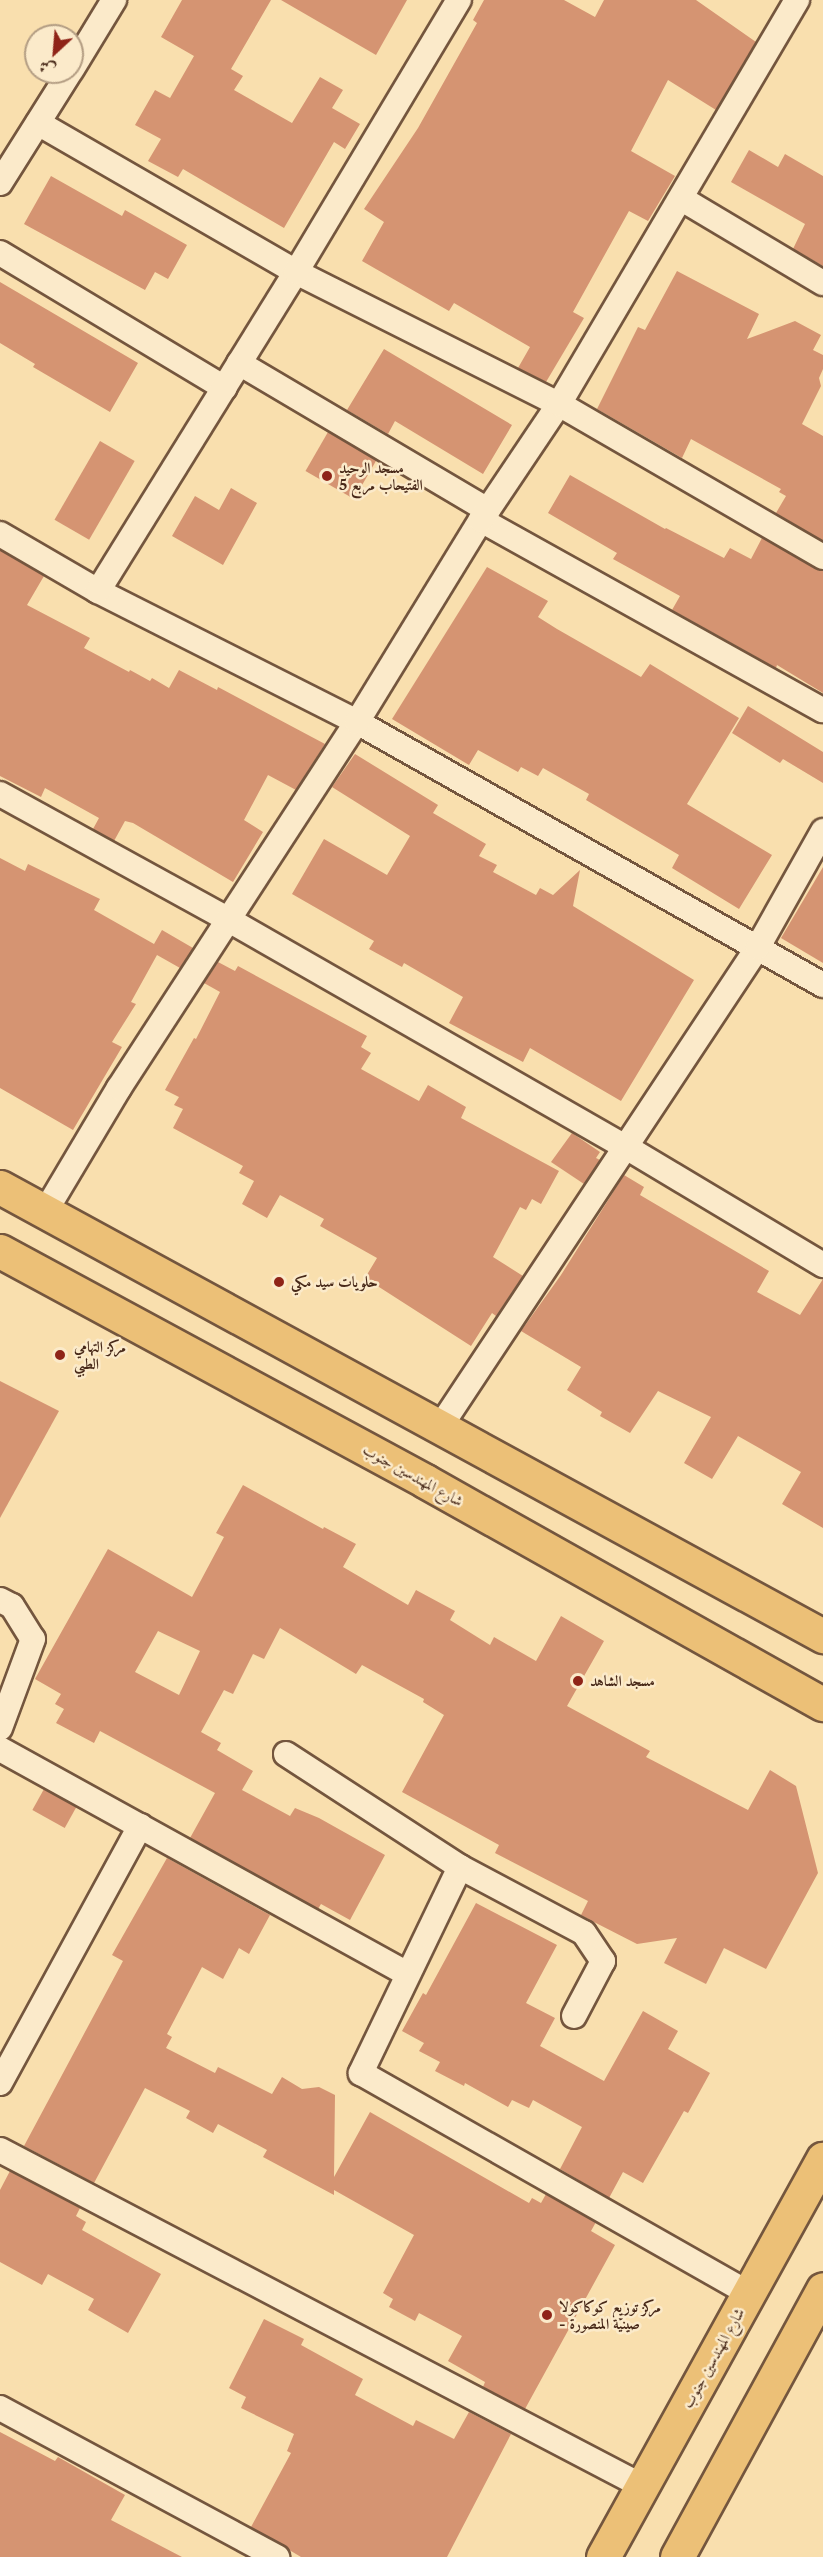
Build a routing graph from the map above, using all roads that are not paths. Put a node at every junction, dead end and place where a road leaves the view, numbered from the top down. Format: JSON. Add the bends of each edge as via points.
{"nodes":[{"id":1,"x":114,"y":0,"type":"edge"},
{"id":2,"x":459,"y":0,"type":"edge"},
{"id":3,"x":797,"y":0,"type":"edge"},
{"id":4,"x":84,"y":49,"type":"edge"},
{"id":5,"x":62,"y":84,"type":"edge"},
{"id":6,"x":38,"y":123,"type":"junction"},
{"id":7,"x":0,"y":183,"type":"edge"},
{"id":8,"x":682,"y":199,"type":"junction"},
{"id":9,"x":0,"y":254,"type":"edge"},
{"id":10,"x":296,"y":272,"type":"junction"},
{"id":11,"x":823,"y":283,"type":"edge"},
{"id":12,"x":239,"y":363,"type":"junction"},
{"id":13,"x":225,"y":388,"type":"junction"},
{"id":14,"x":559,"y":404,"type":"junction"},
{"id":15,"x":485,"y":515,"type":"junction"},
{"id":16,"x":0,"y":534,"type":"edge"},
{"id":17,"x":823,"y":557,"type":"edge"},
{"id":18,"x":98,"y":591,"type":"junction"},
{"id":19,"x":823,"y":710,"type":"edge"},
{"id":20,"x":357,"y":722,"type":"junction"},
{"id":21,"x":0,"y":794,"type":"edge"},
{"id":22,"x":823,"y":831,"type":"edge"},
{"id":23,"x":230,"y":920,"type":"junction"},
{"id":24,"x":758,"y":947,"type":"junction"},
{"id":25,"x":823,"y":985,"type":"edge"},
{"id":26,"x":626,"y":1147,"type":"junction"},
{"id":27,"x":0,"y":1187,"type":"edge"},
{"id":28,"x":45,"y":1212,"type":"junction"},
{"id":29,"x":0,"y":1251,"type":"edge"},
{"id":30,"x":823,"y":1265,"type":"edge"},
{"id":31,"x":440,"y":1427,"type":"junction"},
{"id":32,"x":0,"y":1600,"type":"edge"},
{"id":33,"x":823,"y":1636,"type":"edge"},
{"id":34,"x":823,"y":1704,"type":"edge"},
{"id":35,"x":0,"y":1728,"type":"edge"},
{"id":36,"x":0,"y":1749,"type":"edge"},
{"id":37,"x":286,"y":1754,"type":"dead end"},
{"id":38,"x":140,"y":1826,"type":"junction"},
{"id":39,"x":460,"y":1867,"type":"junction"},
{"id":40,"x":406,"y":1974,"type":"junction"},
{"id":41,"x":574,"y":2016,"type":"dead end"},
{"id":42,"x":0,"y":2083,"type":"edge"},
{"id":43,"x":3,"y":2159,"type":"edge"},
{"id":44,"x":823,"y":2159,"type":"edge"},
{"id":45,"x":823,"y":2289,"type":"edge"},
{"id":46,"x":749,"y":2293,"type":"junction"},
{"id":47,"x":0,"y":2408,"type":"edge"},
{"id":48,"x":642,"y":2486,"type":"junction"},
{"id":49,"x":277,"y":2557,"type":"edge"},
{"id":50,"x":603,"y":2557,"type":"edge"},
{"id":51,"x":677,"y":2557,"type":"edge"}],
"edges":[{"from":1,"to":4,"type":"street"},
{"from":2,"to":10,"type":"street"},
{"from":3,"to":8,"type":"street"},
{"from":5,"to":6,"type":"street"},
{"from":6,"to":7,"type":"street"},
{"from":6,"to":10,"type":"street"},
{"from":8,"to":11,"type":"street"},
{"from":8,"to":14,"type":"street"},
{"from":9,"to":13,"type":"street"},
{"from":10,"to":12,"type":"street"},
{"from":10,"to":14,"type":"street"},
{"from":12,"to":13,"type":"street"},
{"from":12,"to":15,"type":"street"},
{"from":13,"to":18,"type":"street"},
{"from":14,"to":15,"type":"street"},
{"from":14,"to":17,"type":"street"},
{"from":15,"to":19,"type":"street"},
{"from":15,"to":20,"type":"street"},
{"from":16,"to":18,"type":"street"},
{"from":18,"to":20,"type":"street"},
{"from":20,"to":23,"type":"street"},
{"from":20,"to":24,"type":"street"},
{"from":21,"to":23,"type":"street"},
{"from":22,"to":24,"type":"street"},
{"from":23,"to":26,"type":"street"},
{"from":23,"to":28,"type":"street","via":[[119,1088]]},
{"from":24,"to":25,"type":"street"},
{"from":24,"to":26,"type":"street"},
{"from":26,"to":30,"type":"street"},
{"from":26,"to":31,"type":"street"},
{"from":27,"to":28,"type":"highway"},
{"from":28,"to":31,"type":"highway"},
{"from":29,"to":34,"type":"highway","name":"شارع المهندسين جنوب","via":[[425,1481]]},
{"from":31,"to":33,"type":"highway"},
{"from":32,"to":35,"type":"street","via":[[12,1606],[33,1639]]},
{"from":36,"to":38,"type":"street"},
{"from":37,"to":39,"type":"street"},
{"from":38,"to":40,"type":"street"},
{"from":38,"to":42,"type":"street"},
{"from":39,"to":40,"type":"street"},
{"from":39,"to":41,"type":"street","via":[[584,1933],[603,1961]]},
{"from":40,"to":46,"type":"street","via":[[361,2073]]},
{"from":43,"to":48,"type":"street"},
{"from":44,"to":46,"type":"highway","name":"شارع المهندسين جنوب"},
{"from":45,"to":51,"type":"highway"},
{"from":46,"to":48,"type":"highway","name":"شارع المهندسين جنوب"},
{"from":47,"to":49,"type":"street"},
{"from":48,"to":50,"type":"highway","name":"شارع المهندسين جنوب"}]}
